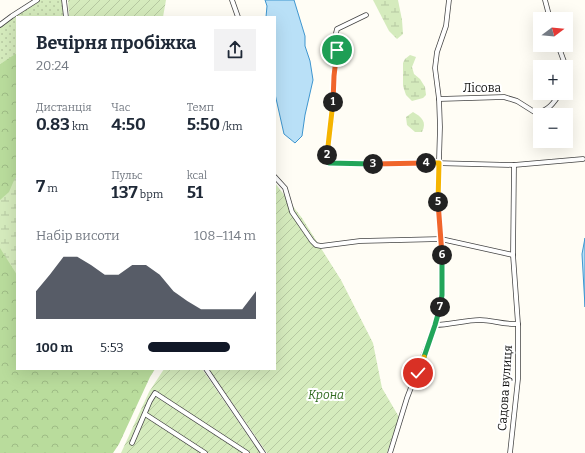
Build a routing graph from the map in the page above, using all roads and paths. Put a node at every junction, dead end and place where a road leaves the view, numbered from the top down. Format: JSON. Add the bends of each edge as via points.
{"nodes":[{"id":1,"x":37,"y":0,"type":"edge"},
{"id":2,"x":64,"y":0,"type":"edge"},
{"id":3,"x":232,"y":0,"type":"edge"},
{"id":4,"x":449,"y":0,"type":"edge"},
{"id":5,"x":544,"y":0,"type":"edge"},
{"id":6,"x":548,"y":12,"type":"edge"},
{"id":7,"x":366,"y":15,"type":"dead end"},
{"id":8,"x":66,"y":16,"type":"edge"},
{"id":9,"x":238,"y":16,"type":"edge"},
{"id":10,"x":0,"y":25,"type":"edge"},
{"id":11,"x":438,"y":99,"type":"junction"},
{"id":12,"x":554,"y":100,"type":"edge"},
{"id":13,"x":583,"y":160,"type":"dead end"},
{"id":14,"x":439,"y":163,"type":"junction"},
{"id":15,"x":514,"y":165,"type":"junction"},
{"id":16,"x":276,"y":178,"type":"edge"},
{"id":17,"x":441,"y":239,"type":"junction"},
{"id":18,"x":513,"y":255,"type":"junction"},
{"id":19,"x":518,"y":324,"type":"junction"},
{"id":20,"x":435,"y":325,"type":"junction"},
{"id":21,"x":207,"y":370,"type":"edge"},
{"id":22,"x":145,"y":414,"type":"junction"},
{"id":23,"x":132,"y":443,"type":"dead end"},
{"id":24,"x":205,"y":453,"type":"edge"},
{"id":25,"x":247,"y":453,"type":"edge"},
{"id":26,"x":264,"y":453,"type":"edge"},
{"id":27,"x":390,"y":453,"type":"edge"},
{"id":28,"x":510,"y":453,"type":"edge"}],
"edges":[{"from":1,"to":10,"type":"street"},
{"from":2,"to":8,"type":"street"},
{"from":3,"to":9,"type":"street"},
{"from":4,"to":11,"type":"street","via":[[446,26],[437,52],[435,68]]},
{"from":5,"to":6,"type":"street"},
{"from":7,"to":14,"type":"street","via":[[338,29],[336,33],[332,118],[327,155],[329,163]]},
{"from":11,"to":12,"type":"street","name":"Лісова","via":[[504,97],[517,101],[536,113],[544,111]]},
{"from":11,"to":14,"type":"street"},
{"from":13,"to":15,"type":"street"},
{"from":14,"to":15,"type":"street"},
{"from":14,"to":17,"type":"street"},
{"from":15,"to":18,"type":"street","name":"Садова вулиця"},
{"from":16,"to":17,"type":"street","via":[[285,188],[292,212],[316,245]]},
{"from":17,"to":18,"type":"street"},
{"from":17,"to":20,"type":"street","via":[[442,295]]},
{"from":18,"to":19,"type":"street","name":"Садова вулиця"},
{"from":19,"to":20,"type":"street","via":[[482,320]]},
{"from":19,"to":28,"type":"street","name":"Садова вулиця","via":[[518,379]]},
{"from":20,"to":27,"type":"street"},
{"from":21,"to":26,"type":"street"},
{"from":22,"to":23,"type":"street"},
{"from":22,"to":24,"type":"street"},
{"from":22,"to":25,"type":"street","via":[[155,393]]}]}
